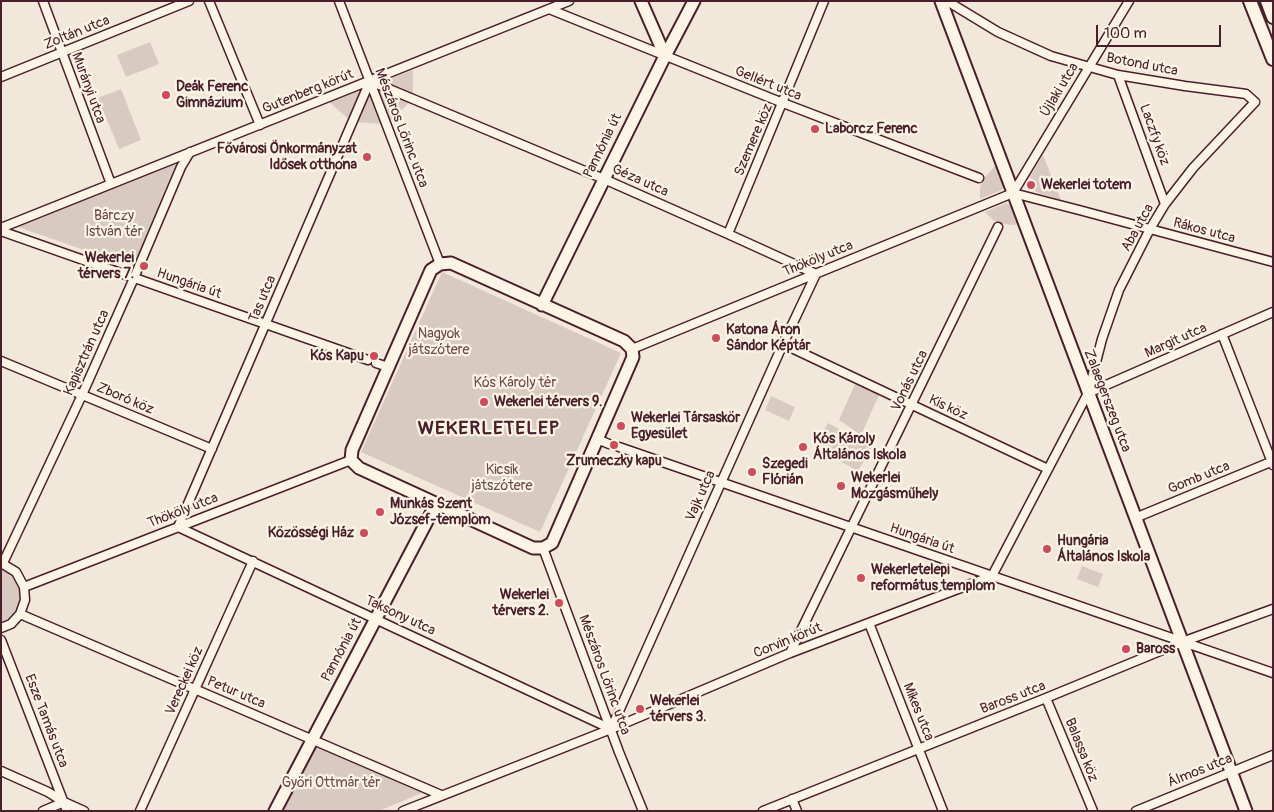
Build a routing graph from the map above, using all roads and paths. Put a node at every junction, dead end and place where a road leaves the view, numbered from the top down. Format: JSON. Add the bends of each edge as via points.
{"nodes":[{"id":1,"x":43,"y":1,"type":"edge"},
{"id":2,"x":189,"y":1,"type":"edge"},
{"id":3,"x":209,"y":1,"type":"edge"},
{"id":4,"x":339,"y":1,"type":"edge"},
{"id":5,"x":569,"y":1,"type":"edge"},
{"id":6,"x":641,"y":1,"type":"edge"},
{"id":7,"x":694,"y":1,"type":"edge"},
{"id":8,"x":824,"y":1,"type":"edge"},
{"id":9,"x":941,"y":1,"type":"edge"},
{"id":10,"x":947,"y":1,"type":"edge"},
{"id":11,"x":1129,"y":1,"type":"edge"},
{"id":12,"x":1250,"y":1,"type":"edge"},
{"id":13,"x":1267,"y":1,"type":"edge"},
{"id":14,"x":549,"y":9,"type":"junction"},
{"id":15,"x":1273,"y":16,"type":"edge"},
{"id":16,"x":62,"y":53,"type":"junction"},
{"id":17,"x":665,"y":56,"type":"junction"},
{"id":18,"x":1273,"y":59,"type":"edge"},
{"id":19,"x":1088,"y":67,"type":"junction"},
{"id":20,"x":1118,"y":75,"type":"junction"},
{"id":21,"x":1,"y":77,"type":"edge"},
{"id":22,"x":370,"y":81,"type":"junction"},
{"id":23,"x":1255,"y":102,"type":"joint"},
{"id":24,"x":783,"y":103,"type":"junction"},
{"id":25,"x":260,"y":125,"type":"junction"},
{"id":26,"x":190,"y":152,"type":"junction"},
{"id":27,"x":979,"y":178,"type":"dead end"},
{"id":28,"x":604,"y":179,"type":"junction"},
{"id":29,"x":111,"y":184,"type":"junction"},
{"id":30,"x":1013,"y":193,"type":"junction"},
{"id":31,"x":1165,"y":204,"type":"junction"},
{"id":32,"x":998,"y":227,"type":"dead end"},
{"id":33,"x":1,"y":229,"type":"edge"},
{"id":34,"x":1150,"y":229,"type":"junction"},
{"id":35,"x":728,"y":234,"type":"junction"},
{"id":36,"x":1273,"y":262,"type":"edge"},
{"id":37,"x":440,"y":264,"type":"junction"},
{"id":38,"x":816,"y":274,"type":"junction"},
{"id":39,"x":134,"y":278,"type":"junction"},
{"id":40,"x":542,"y":305,"type":"junction"},
{"id":41,"x":1273,"y":312,"type":"edge"},
{"id":42,"x":266,"y":324,"type":"junction"},
{"id":43,"x":1222,"y":334,"type":"junction"},
{"id":44,"x":782,"y":344,"type":"junction"},
{"id":45,"x":632,"y":349,"type":"junction"},
{"id":46,"x":368,"y":360,"type":"dead end"},
{"id":47,"x":1,"y":361,"type":"edge"},
{"id":48,"x":376,"y":363,"type":"dead end"},
{"id":49,"x":388,"y":367,"type":"junction"},
{"id":50,"x":1088,"y":393,"type":"junction"},
{"id":51,"x":82,"y":395,"type":"junction"},
{"id":52,"x":912,"y":405,"type":"junction"},
{"id":53,"x":597,"y":439,"type":"junction"},
{"id":54,"x":609,"y":444,"type":"dead end"},
{"id":55,"x":619,"y":447,"type":"dead end"},
{"id":56,"x":212,"y":449,"type":"junction"},
{"id":57,"x":351,"y":460,"type":"junction"},
{"id":58,"x":1272,"y":463,"type":"edge"},
{"id":59,"x":1048,"y":469,"type":"junction"},
{"id":60,"x":721,"y":482,"type":"junction"},
{"id":61,"x":436,"y":504,"type":"junction"},
{"id":62,"x":1135,"y":518,"type":"junction"},
{"id":63,"x":178,"y":527,"type":"junction"},
{"id":64,"x":852,"y":528,"type":"junction"},
{"id":65,"x":543,"y":548,"type":"junction"},
{"id":66,"x":253,"y":561,"type":"junction"},
{"id":67,"x":2,"y":563,"type":"edge"},
{"id":68,"x":992,"y":576,"type":"junction"},
{"id":69,"x":24,"y":587,"type":"junction"},
{"id":70,"x":1273,"y":609,"type":"edge"},
{"id":71,"x":20,"y":614,"type":"junction"},
{"id":72,"x":376,"y":618,"type":"junction"},
{"id":73,"x":869,"y":623,"type":"junction"},
{"id":74,"x":1,"y":628,"type":"edge"},
{"id":75,"x":1,"y":640,"type":"edge"},
{"id":76,"x":1182,"y":642,"type":"junction"},
{"id":77,"x":790,"y":653,"type":"junction"},
{"id":78,"x":1273,"y":674,"type":"edge"},
{"id":79,"x":195,"y":689,"type":"junction"},
{"id":80,"x":1046,"y":698,"type":"junction"},
{"id":81,"x":611,"y":729,"type":"junction"},
{"id":82,"x":312,"y":740,"type":"junction"},
{"id":83,"x":919,"y":748,"type":"junction"},
{"id":84,"x":1273,"y":755,"type":"edge"},
{"id":85,"x":1,"y":771,"type":"edge"},
{"id":86,"x":1231,"y":772,"type":"junction"},
{"id":87,"x":441,"y":795,"type":"junction"},
{"id":88,"x":792,"y":799,"type":"junction"},
{"id":89,"x":64,"y":802,"type":"junction"},
{"id":90,"x":43,"y":811,"type":"edge"},
{"id":91,"x":67,"y":811,"type":"edge"},
{"id":92,"x":84,"y":811,"type":"edge"},
{"id":93,"x":140,"y":811,"type":"edge"},
{"id":94,"x":275,"y":811,"type":"edge"},
{"id":95,"x":403,"y":811,"type":"edge"},
{"id":96,"x":643,"y":811,"type":"edge"},
{"id":97,"x":763,"y":811,"type":"edge"},
{"id":98,"x":797,"y":811,"type":"edge"},
{"id":99,"x":943,"y":811,"type":"edge"},
{"id":100,"x":1093,"y":811,"type":"edge"},
{"id":101,"x":1136,"y":811,"type":"edge"},
{"id":102,"x":1246,"y":811,"type":"edge"}],
"edges":[{"from":1,"to":16,"type":"street","name":"Murányi utca"},
{"from":2,"to":16,"type":"street","name":"Zoltán utca"},
{"from":3,"to":25,"type":"street"},
{"from":4,"to":22,"type":"street","name":"Mészáros Lőrinc utca"},
{"from":5,"to":14,"type":"street","name":"Gutenberg körút"},
{"from":6,"to":17,"type":"street"},
{"from":7,"to":17,"type":"street","name":"Pannónia út"},
{"from":8,"to":24,"type":"street","name":"Szemere köz"},
{"from":9,"to":30,"type":"street","name":"Zalaegerszeg utca"},
{"from":10,"to":19,"type":"street","name":"Botond utca","via":[[998,32],[1051,56]]},
{"from":11,"to":19,"type":"street","name":"Újlaki utca"},
{"from":12,"to":18,"type":"main road"},
{"from":13,"to":15,"type":"main road"},
{"from":14,"to":17,"type":"street","name":"Gellért utca"},
{"from":14,"to":22,"type":"street","name":"Gutenberg körút"},
{"from":16,"to":21,"type":"street","name":"Zoltán utca"},
{"from":16,"to":29,"type":"street","name":"Murányi utca"},
{"from":17,"to":24,"type":"street","name":"Gellért utca"},
{"from":17,"to":28,"type":"street","name":"Pannónia út"},
{"from":19,"to":20,"type":"street","name":"Botond utca"},
{"from":19,"to":30,"type":"street","name":"Újlaki utca"},
{"from":20,"to":23,"type":"street","name":"Botond utca","via":[[1246,94]]},
{"from":20,"to":31,"type":"street","name":"Laczfy köz"},
{"from":22,"to":25,"type":"street","name":"Gutenberg körút"},
{"from":22,"to":28,"type":"street","name":"Géza utca"},
{"from":22,"to":37,"type":"street","name":"Mészáros Lőrinc utca"},
{"from":22,"to":42,"type":"street","name":"Tas utca"},
{"from":23,"to":31,"type":"street","name":"Aba utca","via":[[1193,168]]},
{"from":24,"to":27,"type":"street","name":"Gellért utca"},
{"from":24,"to":35,"type":"street","name":"Szemere köz"},
{"from":25,"to":26,"type":"street","name":"Gutenberg körút"},
{"from":26,"to":29,"type":"street","name":"Gutenberg körút"},
{"from":26,"to":39,"type":"street","name":"Kapisztrán utca"},
{"from":28,"to":35,"type":"street","name":"Géza utca"},
{"from":28,"to":40,"type":"street","name":"Pannónia út"},
{"from":29,"to":33,"type":"street","name":"Gutenberg körút"},
{"from":30,"to":34,"type":"street","name":"Rákos utca"},
{"from":30,"to":38,"type":"street","name":"Thököly utca"},
{"from":30,"to":50,"type":"street","name":"Zalaegerszeg utca"},
{"from":31,"to":34,"type":"street","name":"Aba utca"},
{"from":32,"to":52,"type":"street","name":"Vonás utca"},
{"from":33,"to":39,"type":"street","name":"Hungária út"},
{"from":34,"to":36,"type":"street","name":"Rákos utca"},
{"from":34,"to":50,"type":"street","name":"Aba utca","via":[[1119,290]]},
{"from":35,"to":38,"type":"street","name":"Géza utca"},
{"from":37,"to":40,"type":"street","via":[[451,263]]},
{"from":37,"to":49,"type":"street","via":[[431,270]]},
{"from":38,"to":44,"type":"street","name":"Vajk utca"},
{"from":38,"to":45,"type":"street","name":"Thököly utca"},
{"from":39,"to":42,"type":"street","name":"Hungária út"},
{"from":39,"to":51,"type":"street","name":"Kapisztrán utca"},
{"from":40,"to":45,"type":"street","via":[[624,341]]},
{"from":41,"to":43,"type":"street","name":"Margit utca"},
{"from":42,"to":46,"type":"street","name":"Hungária út"},
{"from":42,"to":56,"type":"street","name":"Tas utca"},
{"from":43,"to":50,"type":"street","name":"Margit utca"},
{"from":43,"to":58,"type":"street"},
{"from":44,"to":52,"type":"street","name":"Kis köz"},
{"from":44,"to":60,"type":"street","name":"Vajk utca"},
{"from":45,"to":53,"type":"street","via":[[633,357]]},
{"from":47,"to":51,"type":"street","name":"Zboró köz"},
{"from":48,"to":49,"type":"street"},
{"from":49,"to":57,"type":"street","via":[[352,450]]},
{"from":50,"to":59,"type":"street"},
{"from":50,"to":62,"type":"street","name":"Zalaegerszeg utca"},
{"from":51,"to":56,"type":"street","name":"Zboró köz"},
{"from":51,"to":67,"type":"street","name":"Kapisztrán utca"},
{"from":52,"to":59,"type":"street","name":"Kis köz"},
{"from":52,"to":64,"type":"street","name":"Vonás utca"},
{"from":53,"to":54,"type":"street"},
{"from":53,"to":65,"type":"street","via":[[552,543]]},
{"from":55,"to":60,"type":"street","name":"Hungária út"},
{"from":56,"to":63,"type":"street","name":"Tas utca"},
{"from":57,"to":61,"type":"street","via":[[359,468]]},
{"from":57,"to":63,"type":"street","name":"Thököly utca"},
{"from":58,"to":62,"type":"street","name":"Gomb utca"},
{"from":59,"to":68,"type":"street"},
{"from":60,"to":64,"type":"street","name":"Hungária út"},
{"from":60,"to":81,"type":"street","name":"Vajk utca"},
{"from":61,"to":65,"type":"street","via":[[533,548]]},
{"from":61,"to":72,"type":"street","name":"Pannónia út"},
{"from":62,"to":76,"type":"street","name":"Zalaegerszeg utca"},
{"from":63,"to":66,"type":"street","name":"Taksony utca"},
{"from":63,"to":69,"type":"street","name":"Thököly utca"},
{"from":64,"to":68,"type":"street","name":"Hungária út"},
{"from":64,"to":77,"type":"street","name":"Vonás utca"},
{"from":65,"to":81,"type":"street","name":"Mészáros Lőrinc utca"},
{"from":66,"to":72,"type":"street","name":"Taksony utca"},
{"from":66,"to":79,"type":"street","name":"Vereckei köz"},
{"from":67,"to":69,"type":"street","via":[[16,572]]},
{"from":68,"to":73,"type":"street","name":"Corvin körút"},
{"from":68,"to":76,"type":"street","name":"Hungária út"},
{"from":69,"to":71,"type":"street","via":[[25,600]]},
{"from":70,"to":76,"type":"street","name":"Baross utca"},
{"from":71,"to":74,"type":"street","via":[[11,624]]},
{"from":71,"to":79,"type":"street","name":"Petur utca"},
{"from":72,"to":81,"type":"street","name":"Taksony utca"},
{"from":72,"to":82,"type":"street","name":"Pannónia út"},
{"from":73,"to":77,"type":"street","name":"Corvin körút"},
{"from":73,"to":83,"type":"street","name":"Mikes utca"},
{"from":75,"to":89,"type":"street","name":"Esze Tamás utca"},
{"from":76,"to":78,"type":"street","name":"Hungária út"},
{"from":76,"to":80,"type":"street","name":"Baross utca"},
{"from":76,"to":86,"type":"street","name":"Zalaegerszeg utca"},
{"from":77,"to":81,"type":"street","name":"Corvin körút"},
{"from":79,"to":82,"type":"street","name":"Petur utca"},
{"from":79,"to":93,"type":"street","name":"Vereckei köz"},
{"from":80,"to":83,"type":"street","name":"Baross utca"},
{"from":80,"to":100,"type":"street","name":"Balassa köz"},
{"from":81,"to":87,"type":"street","name":"Corvin körút"},
{"from":81,"to":96,"type":"street","name":"Mészáros Lőrinc utca"},
{"from":82,"to":87,"type":"street","name":"Petur utca"},
{"from":82,"to":94,"type":"street","name":"Pannónia út"},
{"from":83,"to":88,"type":"street","name":"Baross utca"},
{"from":83,"to":99,"type":"street","name":"Mikes utca"},
{"from":84,"to":86,"type":"street","name":"Álmos utca"},
{"from":85,"to":89,"type":"street"},
{"from":86,"to":101,"type":"street","name":"Álmos utca"},
{"from":86,"to":102,"type":"street","name":"Zalaegerszeg utca"},
{"from":87,"to":95,"type":"street","name":"Corvin körút"},
{"from":88,"to":97,"type":"street","name":"Baross utca"},
{"from":88,"to":98,"type":"street"},
{"from":89,"to":90,"type":"street"},
{"from":89,"to":91,"type":"street","name":"Esze Tamás utca"},
{"from":89,"to":92,"type":"street"}]}
